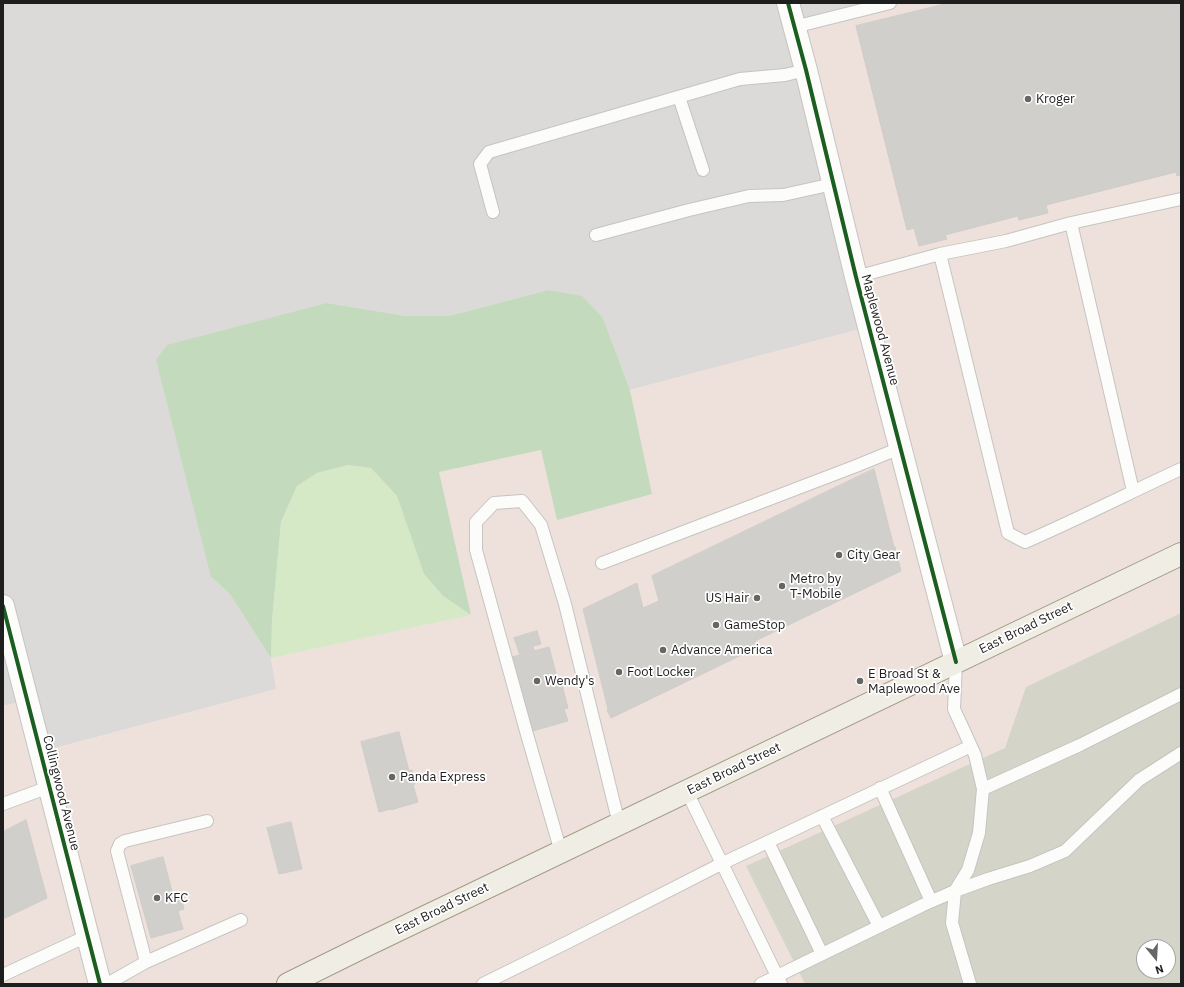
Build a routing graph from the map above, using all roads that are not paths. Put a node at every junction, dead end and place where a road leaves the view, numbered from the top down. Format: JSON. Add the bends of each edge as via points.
{"nodes":[{"id":1,"x":788,"y":3,"type":"edge"},
{"id":2,"x":890,"y":3,"type":"edge"},
{"id":3,"x":794,"y":27,"type":"junction"},
{"id":4,"x":806,"y":70,"type":"junction"},
{"id":5,"x":679,"y":97,"type":"junction"},
{"id":6,"x":703,"y":170,"type":"dead end"},
{"id":7,"x":833,"y":184,"type":"junction"},
{"id":8,"x":1181,"y":198,"type":"edge"},
{"id":9,"x":493,"y":212,"type":"dead end"},
{"id":10,"x":1071,"y":223,"type":"junction"},
{"id":11,"x":596,"y":235,"type":"dead end"},
{"id":12,"x":940,"y":254,"type":"junction"},
{"id":13,"x":856,"y":277,"type":"junction"},
{"id":14,"x":900,"y":448,"type":"junction"},
{"id":15,"x":1181,"y":469,"type":"edge"},
{"id":16,"x":1133,"y":491,"type":"junction"},
{"id":17,"x":1181,"y":554,"type":"edge"},
{"id":18,"x":602,"y":562,"type":"dead end"},
{"id":19,"x":3,"y":606,"type":"edge"},
{"id":20,"x":956,"y":662,"type":"junction"},
{"id":21,"x":1181,"y":694,"type":"edge"},
{"id":22,"x":971,"y":746,"type":"junction"},
{"id":23,"x":1181,"y":753,"type":"edge"},
{"id":24,"x":49,"y":787,"type":"junction"},
{"id":25,"x":880,"y":788,"type":"junction"},
{"id":26,"x":983,"y":789,"type":"junction"},
{"id":27,"x":687,"y":792,"type":"junction"},
{"id":28,"x":3,"y":804,"type":"edge"},
{"id":29,"x":822,"y":816,"type":"junction"},
{"id":30,"x":207,"y":821,"type":"dead end"},
{"id":31,"x":619,"y":824,"type":"junction"},
{"id":32,"x":768,"y":842,"type":"junction"},
{"id":33,"x":561,"y":852,"type":"junction"},
{"id":34,"x":723,"y":863,"type":"junction"},
{"id":35,"x":955,"y":891,"type":"junction"},
{"id":36,"x":931,"y":901,"type":"junction"},
{"id":37,"x":241,"y":920,"type":"dead end"},
{"id":38,"x":879,"y":926,"type":"junction"},
{"id":39,"x":87,"y":936,"type":"junction"},
{"id":40,"x":822,"y":954,"type":"junction"},
{"id":41,"x":146,"y":962,"type":"junction"},
{"id":42,"x":3,"y":975,"type":"edge"},
{"id":43,"x":779,"y":980,"type":"edge"},
{"id":44,"x":100,"y":984,"type":"edge"},
{"id":45,"x":107,"y":984,"type":"edge"},
{"id":46,"x":288,"y":984,"type":"edge"},
{"id":47,"x":483,"y":984,"type":"edge"},
{"id":48,"x":761,"y":984,"type":"edge"},
{"id":49,"x":970,"y":984,"type":"edge"}],
"edges":[{"from":1,"to":3,"type":"street","name":"Maplewood Avenue"},
{"from":2,"to":3,"type":"lane"},
{"from":3,"to":4,"type":"street","name":"Maplewood Avenue"},
{"from":4,"to":5,"type":"lane","via":[[785,75],[740,79]]},
{"from":4,"to":7,"type":"street","name":"Maplewood Avenue"},
{"from":5,"to":6,"type":"lane"},
{"from":5,"to":9,"type":"lane","via":[[489,152],[480,164]]},
{"from":7,"to":11,"type":"lane","via":[[783,195],[749,196]]},
{"from":7,"to":13,"type":"street","name":"Maplewood Avenue"},
{"from":8,"to":10,"type":"lane"},
{"from":10,"to":12,"type":"lane","via":[[1006,241]]},
{"from":10,"to":16,"type":"lane"},
{"from":12,"to":13,"type":"lane"},
{"from":12,"to":16,"type":"lane","via":[[1008,533],[1026,542]]},
{"from":13,"to":14,"type":"street","name":"Maplewood Avenue"},
{"from":14,"to":18,"type":"lane"},
{"from":14,"to":20,"type":"street","name":"Maplewood Avenue"},
{"from":15,"to":16,"type":"lane"},
{"from":17,"to":20,"type":"main road","name":"East Broad Street"},
{"from":19,"to":24,"type":"street","name":"Collingwood Avenue"},
{"from":20,"to":22,"type":"lane","via":[[954,709]]},
{"from":20,"to":27,"type":"main road","name":"East Broad Street"},
{"from":21,"to":26,"type":"lane","via":[[1080,745]]},
{"from":22,"to":25,"type":"lane"},
{"from":22,"to":26,"type":"lane"},
{"from":23,"to":35,"type":"lane","via":[[1139,780],[1065,851],[1030,866]]},
{"from":24,"to":28,"type":"lane"},
{"from":24,"to":39,"type":"street","name":"Collingwood Avenue"},
{"from":25,"to":29,"type":"lane"},
{"from":25,"to":36,"type":"lane"},
{"from":26,"to":35,"type":"lane","via":[[979,833],[968,870]]},
{"from":27,"to":31,"type":"main road","name":"East Broad Street"},
{"from":27,"to":34,"type":"lane"},
{"from":29,"to":32,"type":"lane"},
{"from":29,"to":38,"type":"lane"},
{"from":30,"to":41,"type":"lane","via":[[120,844],[117,851]]},
{"from":31,"to":33,"type":"main road","name":"East Broad Street"},
{"from":31,"to":33,"type":"lane","via":[[566,604],[541,525],[522,501],[494,503],[476,522],[476,550]]},
{"from":32,"to":34,"type":"lane"},
{"from":32,"to":40,"type":"lane"},
{"from":33,"to":46,"type":"main road","name":"East Broad Street"},
{"from":34,"to":43,"type":"lane"},
{"from":34,"to":47,"type":"lane"},
{"from":35,"to":36,"type":"lane"},
{"from":35,"to":49,"type":"lane","via":[[952,923]]},
{"from":36,"to":38,"type":"lane"},
{"from":37,"to":41,"type":"lane"},
{"from":38,"to":40,"type":"lane"},
{"from":39,"to":42,"type":"lane"},
{"from":39,"to":44,"type":"street","name":"Collingwood Avenue"},
{"from":40,"to":43,"type":"lane"},
{"from":41,"to":45,"type":"lane"},
{"from":43,"to":48,"type":"lane"}]}
